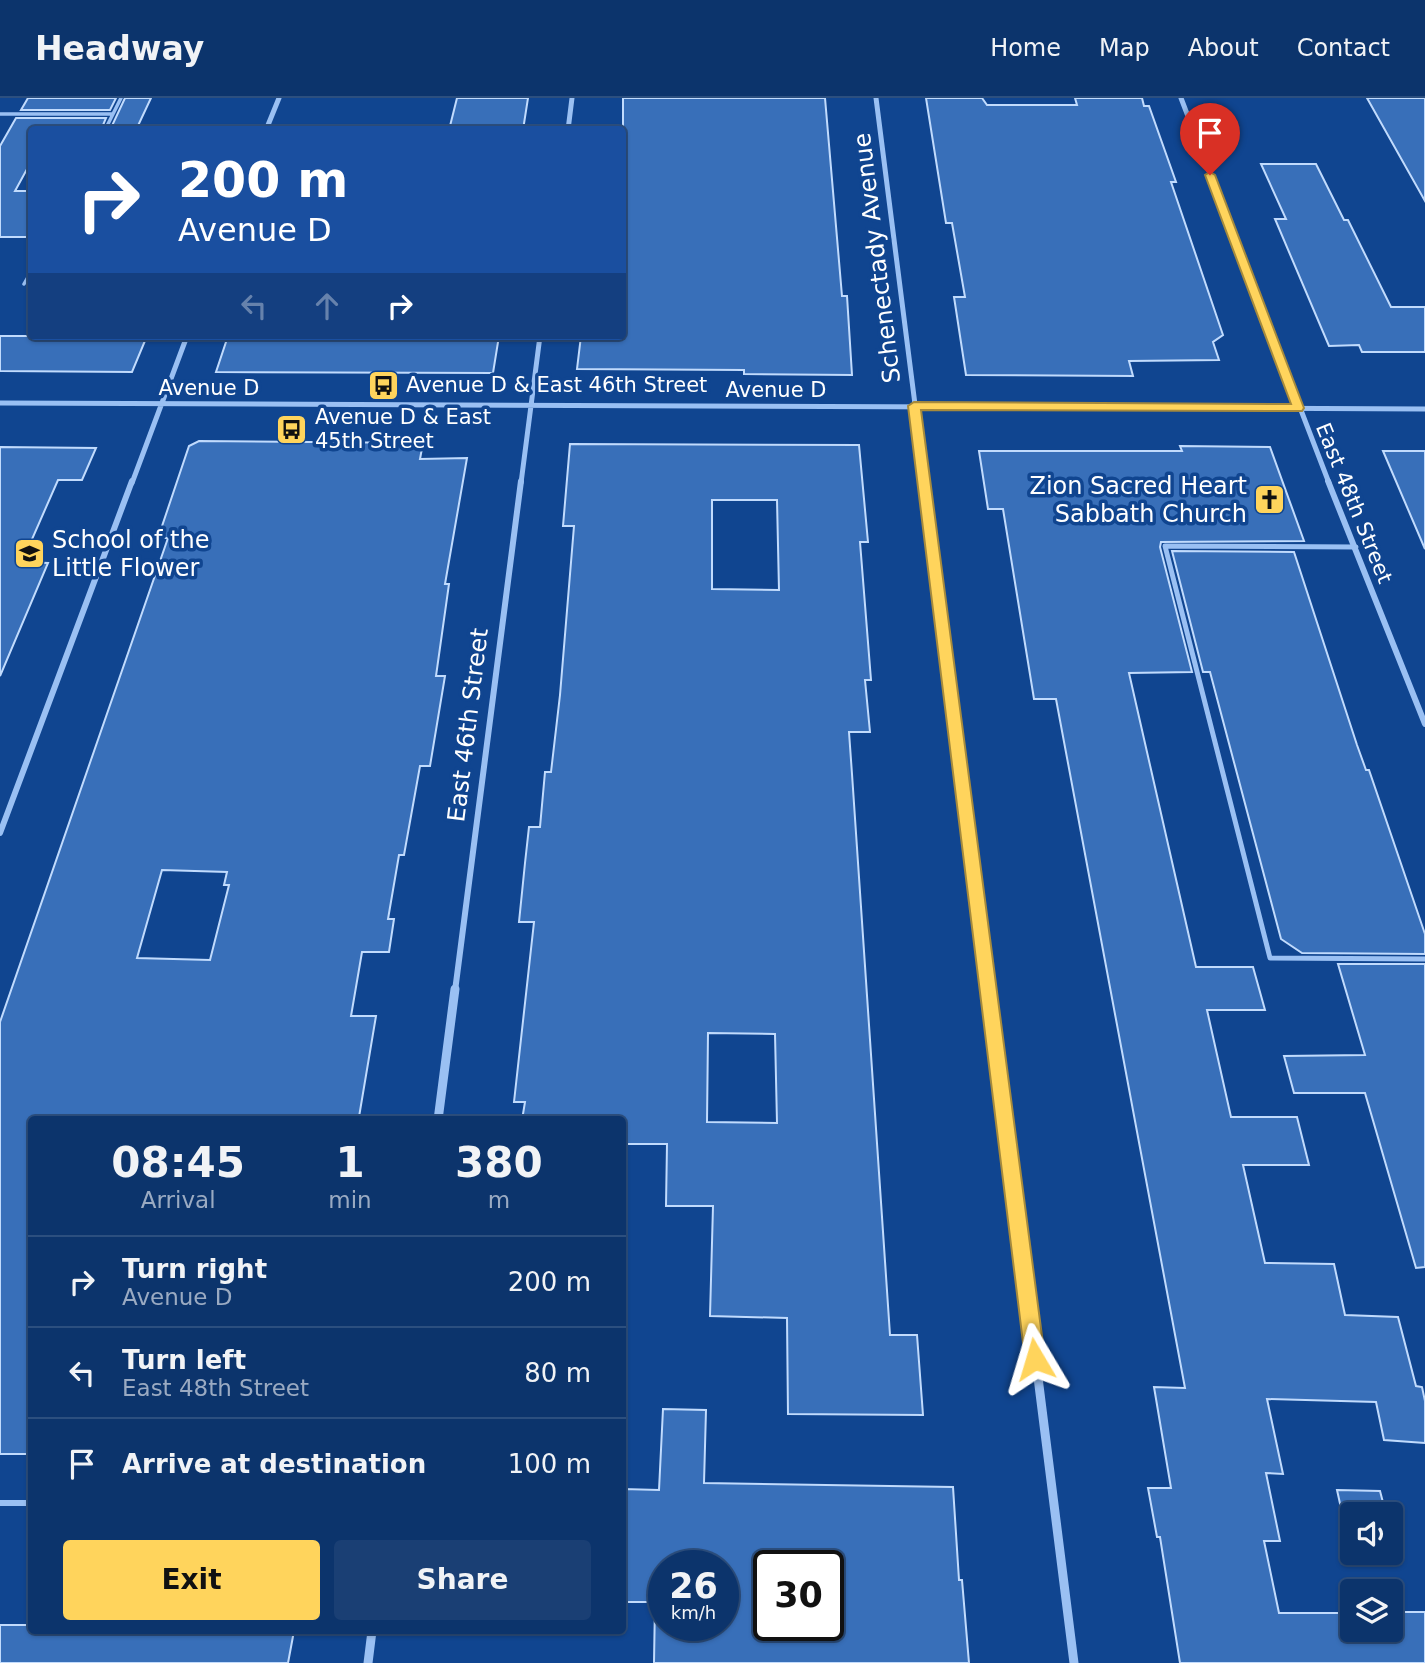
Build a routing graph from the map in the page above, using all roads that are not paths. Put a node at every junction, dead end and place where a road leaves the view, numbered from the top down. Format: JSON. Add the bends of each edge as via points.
{"nodes":[{"id":1,"x":121,"y":98,"type":"edge"},
{"id":2,"x":279,"y":98,"type":"edge"},
{"id":3,"x":572,"y":98,"type":"edge"},
{"id":4,"x":876,"y":98,"type":"edge"},
{"id":5,"x":1181,"y":98,"type":"edge"},
{"id":6,"x":0,"y":114,"type":"edge"},
{"id":7,"x":113,"y":114,"type":"junction"},
{"id":8,"x":107,"y":126,"type":"edge"},
{"id":9,"x":268,"y":126,"type":"edge"},
{"id":10,"x":568,"y":126,"type":"edge"},
{"id":11,"x":28,"y":277,"type":"edge"},
{"id":12,"x":24,"y":284,"type":"dead end"},
{"id":13,"x":186,"y":340,"type":"edge"},
{"id":14,"x":539,"y":340,"type":"edge"},
{"id":15,"x":0,"y":402,"type":"edge"},
{"id":16,"x":162,"y":404,"type":"junction"},
{"id":17,"x":531,"y":405,"type":"junction"},
{"id":18,"x":914,"y":406,"type":"junction"},
{"id":19,"x":1298,"y":408,"type":"junction"},
{"id":20,"x":1425,"y":408,"type":"edge"},
{"id":21,"x":1356,"y":547,"type":"junction"},
{"id":22,"x":1425,"y":724,"type":"edge"},
{"id":23,"x":0,"y":833,"type":"edge"},
{"id":24,"x":1425,"y":959,"type":"edge"},
{"id":25,"x":439,"y":1116,"type":"edge"},
{"id":26,"x":0,"y":1503,"type":"edge"},
{"id":27,"x":28,"y":1503,"type":"edge"},
{"id":28,"x":372,"y":1634,"type":"edge"},
{"id":29,"x":368,"y":1663,"type":"edge"},
{"id":30,"x":1074,"y":1663,"type":"edge"}],
"edges":[{"from":1,"to":7,"type":"lane"},
{"from":2,"to":9,"type":"street"},
{"from":3,"to":10,"type":"street"},
{"from":4,"to":18,"type":"street","name":"Schenectady Avenue"},
{"from":5,"to":19,"type":"street","name":"East 48th Street"},
{"from":6,"to":7,"type":"lane"},
{"from":7,"to":8,"type":"lane"},
{"from":11,"to":12,"type":"lane"},
{"from":13,"to":16,"type":"street"},
{"from":14,"to":17,"type":"street","name":"East 46th Street"},
{"from":15,"to":16,"type":"street","name":"Avenue D"},
{"from":16,"to":17,"type":"street","name":"Avenue D"},
{"from":16,"to":23,"type":"street"},
{"from":17,"to":18,"type":"street","name":"Avenue D"},
{"from":17,"to":25,"type":"street","name":"East 46th Street"},
{"from":18,"to":19,"type":"street","name":"Avenue D"},
{"from":18,"to":30,"type":"street","name":"Schenectady Avenue"},
{"from":19,"to":20,"type":"street","name":"Avenue D"},
{"from":19,"to":21,"type":"street","name":"East 48th Street"},
{"from":21,"to":22,"type":"street","name":"East 48th Street"},
{"from":21,"to":24,"type":"lane","via":[[1165,546],[1270,958]]},
{"from":26,"to":27,"type":"lane"},
{"from":28,"to":29,"type":"street"}]}
